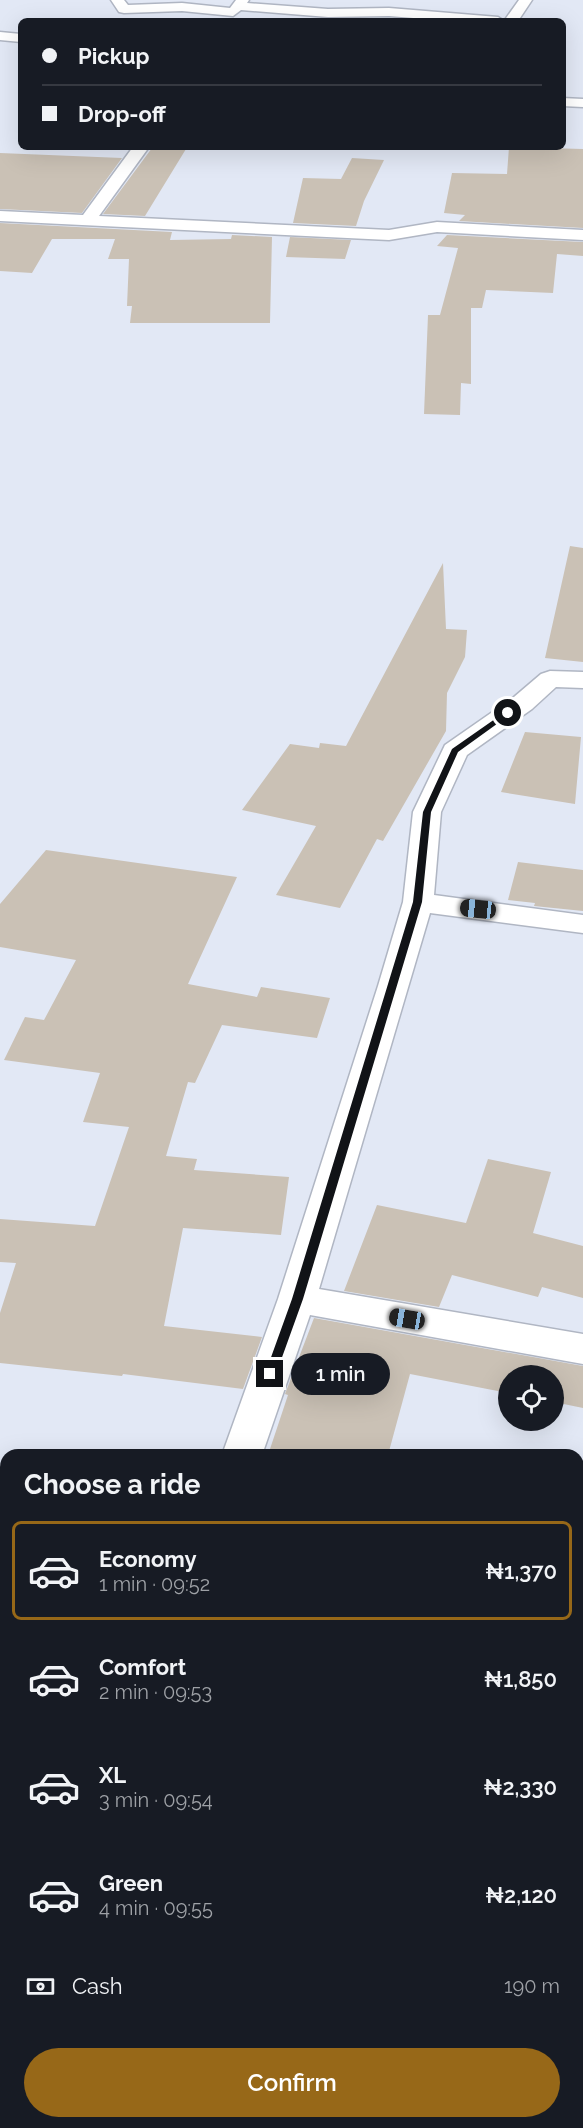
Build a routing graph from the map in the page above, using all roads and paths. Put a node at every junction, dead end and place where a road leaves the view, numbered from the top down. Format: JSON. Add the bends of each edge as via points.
{"nodes":[{"id":1,"x":526,"y":0,"type":"edge"},
{"id":2,"x":120,"y":4,"type":"edge"},
{"id":3,"x":234,"y":11,"type":"edge"},
{"id":4,"x":113,"y":18,"type":"edge"},
{"id":5,"x":462,"y":18,"type":"edge"},
{"id":6,"x":512,"y":18,"type":"edge"},
{"id":7,"x":0,"y":36,"type":"edge"},
{"id":8,"x":18,"y":38,"type":"edge"},
{"id":9,"x":566,"y":102,"type":"edge"},
{"id":10,"x":583,"y":103,"type":"edge"},
{"id":11,"x":139,"y":150,"type":"edge"},
{"id":12,"x":0,"y":216,"type":"edge"},
{"id":13,"x":87,"y":220,"type":"junction"},
{"id":14,"x":583,"y":236,"type":"edge"},
{"id":15,"x":583,"y":680,"type":"edge"},
{"id":16,"x":418,"y":902,"type":"junction"},
{"id":17,"x":583,"y":924,"type":"edge"},
{"id":18,"x":297,"y":1299,"type":"junction"},
{"id":19,"x":583,"y":1349,"type":"edge"},
{"id":20,"x":244,"y":1449,"type":"edge"}],
"edges":[{"from":1,"to":6,"type":"street"},
{"from":2,"to":3,"type":"street"},
{"from":2,"to":4,"type":"street"},
{"from":3,"to":5,"type":"street","via":[[389,12]]},
{"from":7,"to":8,"type":"street"},
{"from":9,"to":10,"type":"street"},
{"from":11,"to":13,"type":"street"},
{"from":12,"to":13,"type":"street"},
{"from":13,"to":14,"type":"street","via":[[389,235],[437,227]]},
{"from":15,"to":16,"type":"street","via":[[549,679],[523,703],[455,751],[427,812]]},
{"from":16,"to":17,"type":"street"},
{"from":16,"to":18,"type":"street"},
{"from":18,"to":19,"type":"street"},
{"from":18,"to":20,"type":"street"}]}
